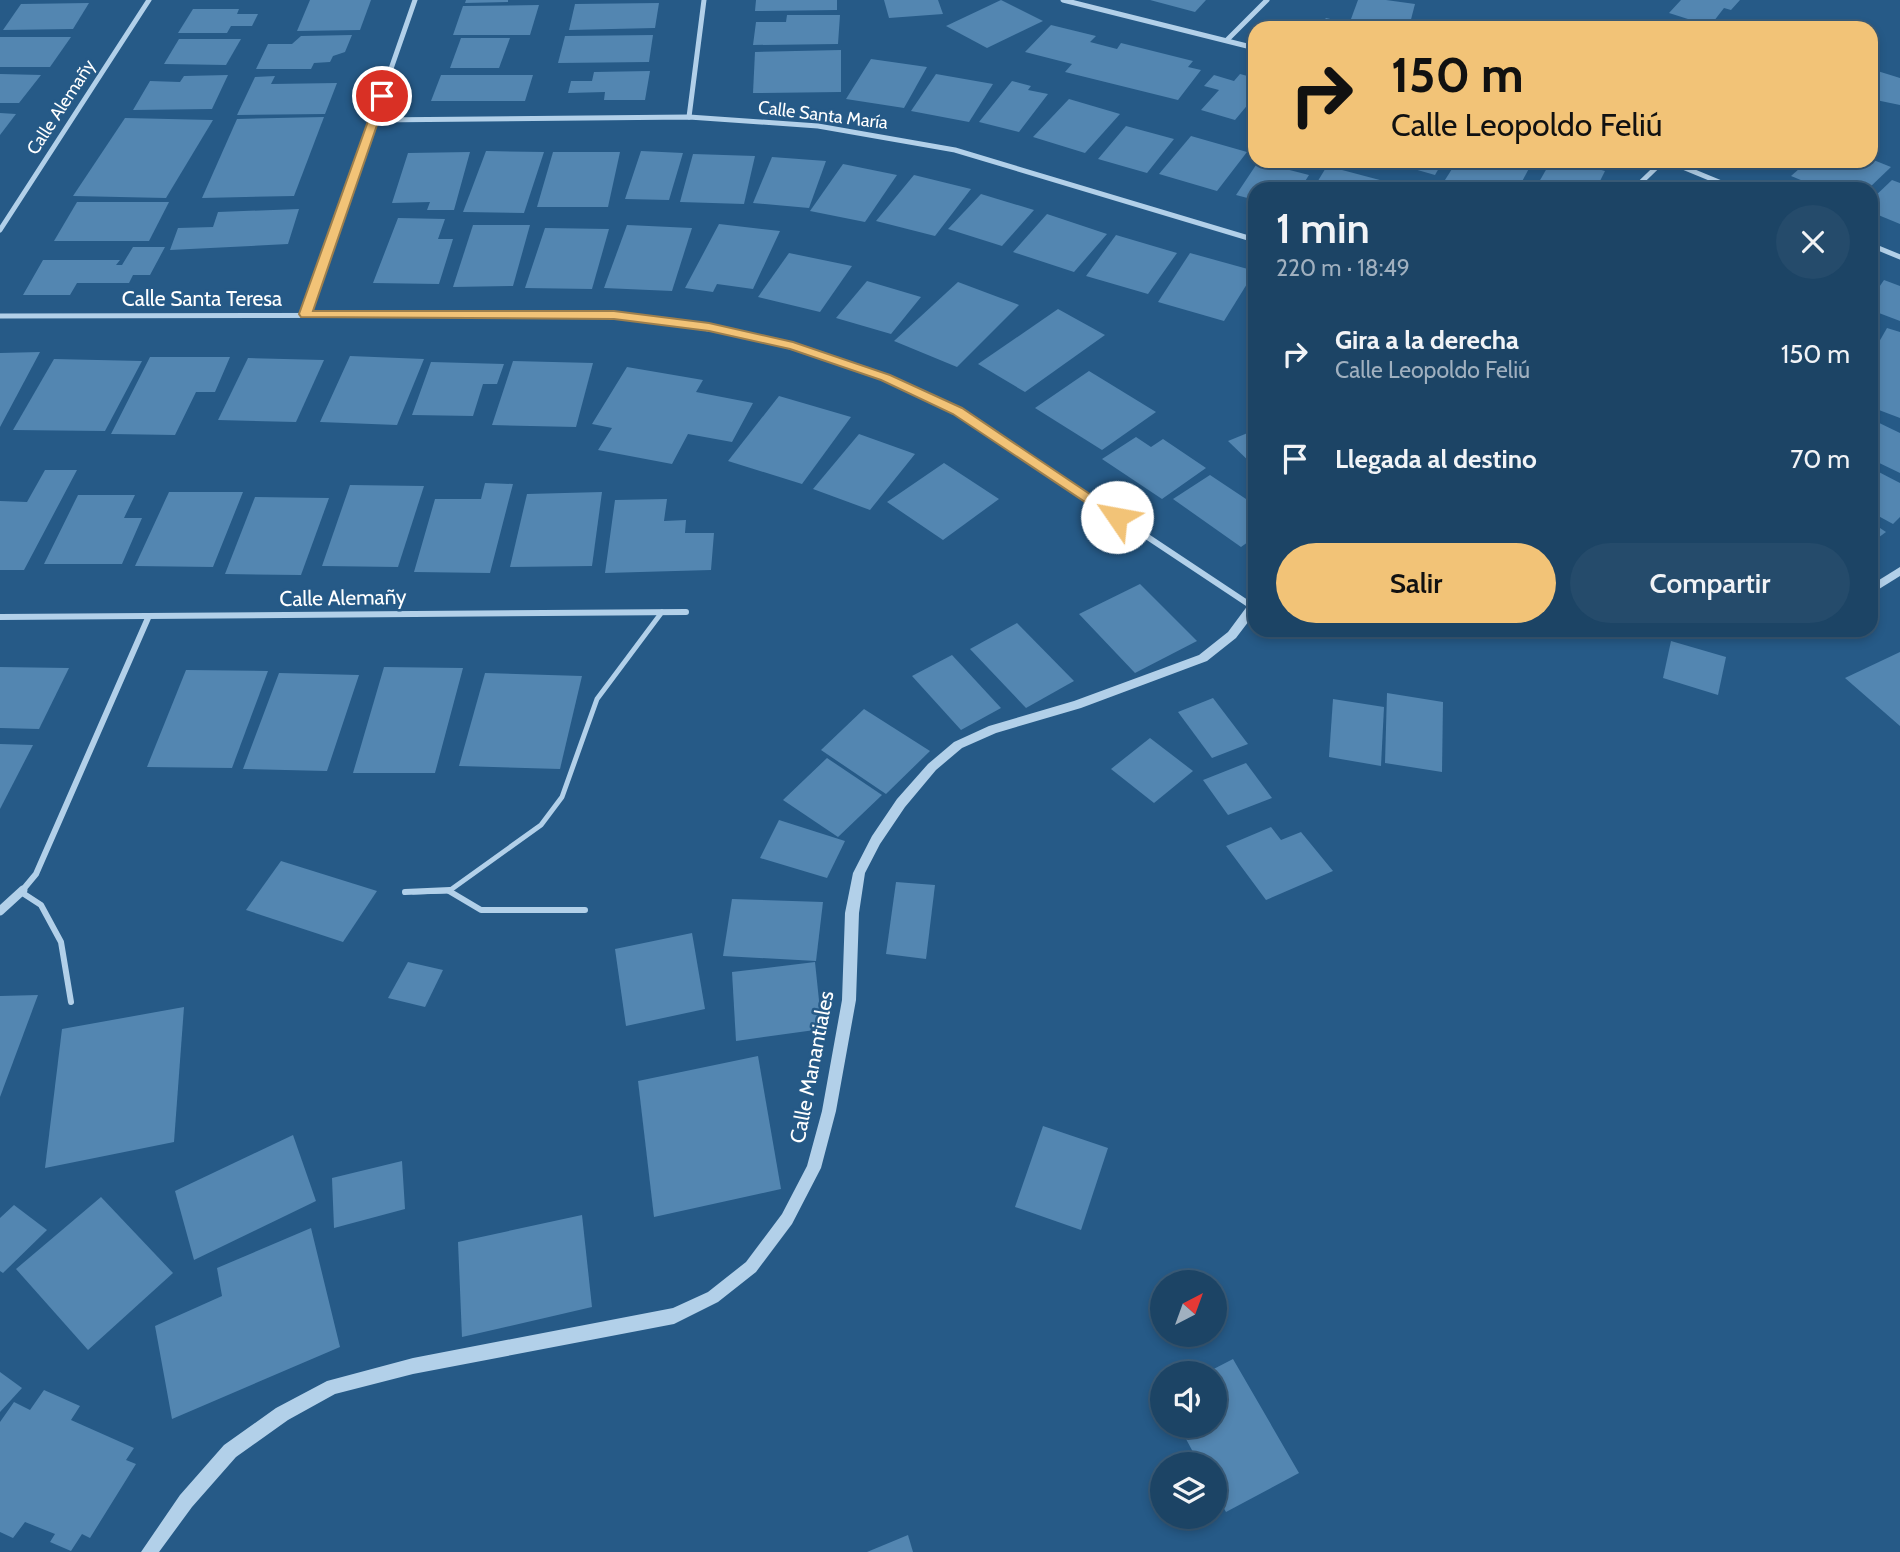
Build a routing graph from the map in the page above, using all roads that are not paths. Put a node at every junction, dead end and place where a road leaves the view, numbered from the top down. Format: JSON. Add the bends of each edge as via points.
{"nodes":[{"id":1,"x":149,"y":0,"type":"edge"},
{"id":2,"x":415,"y":0,"type":"edge"},
{"id":3,"x":704,"y":0,"type":"edge"},
{"id":4,"x":1063,"y":0,"type":"edge"},
{"id":5,"x":1267,"y":0,"type":"edge"},
{"id":6,"x":1227,"y":40,"type":"junction"},
{"id":7,"x":1248,"y":46,"type":"edge"},
{"id":8,"x":689,"y":117,"type":"junction"},
{"id":9,"x":373,"y":120,"type":"junction"},
{"id":10,"x":1657,"y":168,"type":"edge"},
{"id":11,"x":1683,"y":168,"type":"edge"},
{"id":12,"x":1642,"y":182,"type":"edge"},
{"id":13,"x":1718,"y":182,"type":"edge"},
{"id":14,"x":0,"y":230,"type":"edge"},
{"id":15,"x":1248,"y":238,"type":"edge"},
{"id":16,"x":1878,"y":248,"type":"edge"},
{"id":17,"x":1900,"y":257,"type":"edge"},
{"id":18,"x":306,"y":314,"type":"junction"},
{"id":19,"x":0,"y":316,"type":"edge"},
{"id":20,"x":1900,"y":571,"type":"edge"},
{"id":21,"x":1878,"y":585,"type":"edge"},
{"id":22,"x":1248,"y":602,"type":"edge"},
{"id":23,"x":662,"y":612,"type":"junction"},
{"id":24,"x":686,"y":612,"type":"dead end"},
{"id":25,"x":1248,"y":614,"type":"edge"},
{"id":26,"x":0,"y":617,"type":"edge"},
{"id":27,"x":148,"y":618,"type":"junction"},
{"id":28,"x":449,"y":891,"type":"junction"},
{"id":29,"x":21,"y":892,"type":"junction"},
{"id":30,"x":405,"y":892,"type":"dead end"},
{"id":31,"x":585,"y":910,"type":"dead end"},
{"id":32,"x":0,"y":911,"type":"edge"},
{"id":33,"x":71,"y":1002,"type":"dead end"},
{"id":34,"x":149,"y":1552,"type":"edge"}],
"edges":[{"from":1,"to":14,"type":"street","name":"Calle Alemañy"},
{"from":2,"to":9,"type":"street"},
{"from":3,"to":8,"type":"street"},
{"from":4,"to":6,"type":"street"},
{"from":5,"to":6,"type":"street"},
{"from":6,"to":7,"type":"street"},
{"from":8,"to":9,"type":"street","name":"Calle Santa María"},
{"from":8,"to":15,"type":"street","name":"Calle Santa María","via":[[818,126],[942,148]]},
{"from":9,"to":18,"type":"street"},
{"from":10,"to":12,"type":"street"},
{"from":11,"to":13,"type":"street"},
{"from":16,"to":17,"type":"street"},
{"from":18,"to":19,"type":"street","name":"Calle Santa Teresa"},
{"from":18,"to":22,"type":"street","name":"Calle Santa Teresa","via":[[614,315],[709,327],[793,346],[885,377],[958,411]]},
{"from":20,"to":21,"type":"street"},
{"from":23,"to":24,"type":"street","name":"Calle Alemañy"},
{"from":23,"to":27,"type":"street","name":"Calle Alemañy"},
{"from":23,"to":28,"type":"lane","via":[[597,699],[562,797],[548,816]]},
{"from":25,"to":34,"type":"street","name":"Calle Manantiales","via":[[1232,635],[1203,658],[958,745],[901,803],[859,873],[852,913],[849,1000],[814,1168],[787,1219],[751,1267],[713,1297],[674,1316],[412,1366],[333,1387],[282,1413],[230,1451]]},
{"from":26,"to":27,"type":"street","name":"Calle Alemañy"},
{"from":27,"to":29,"type":"street","via":[[36,874]]},
{"from":28,"to":30,"type":"lane"},
{"from":28,"to":31,"type":"lane","via":[[481,910]]},
{"from":29,"to":32,"type":"street"},
{"from":29,"to":33,"type":"lane","via":[[41,905],[61,942]]}]}
